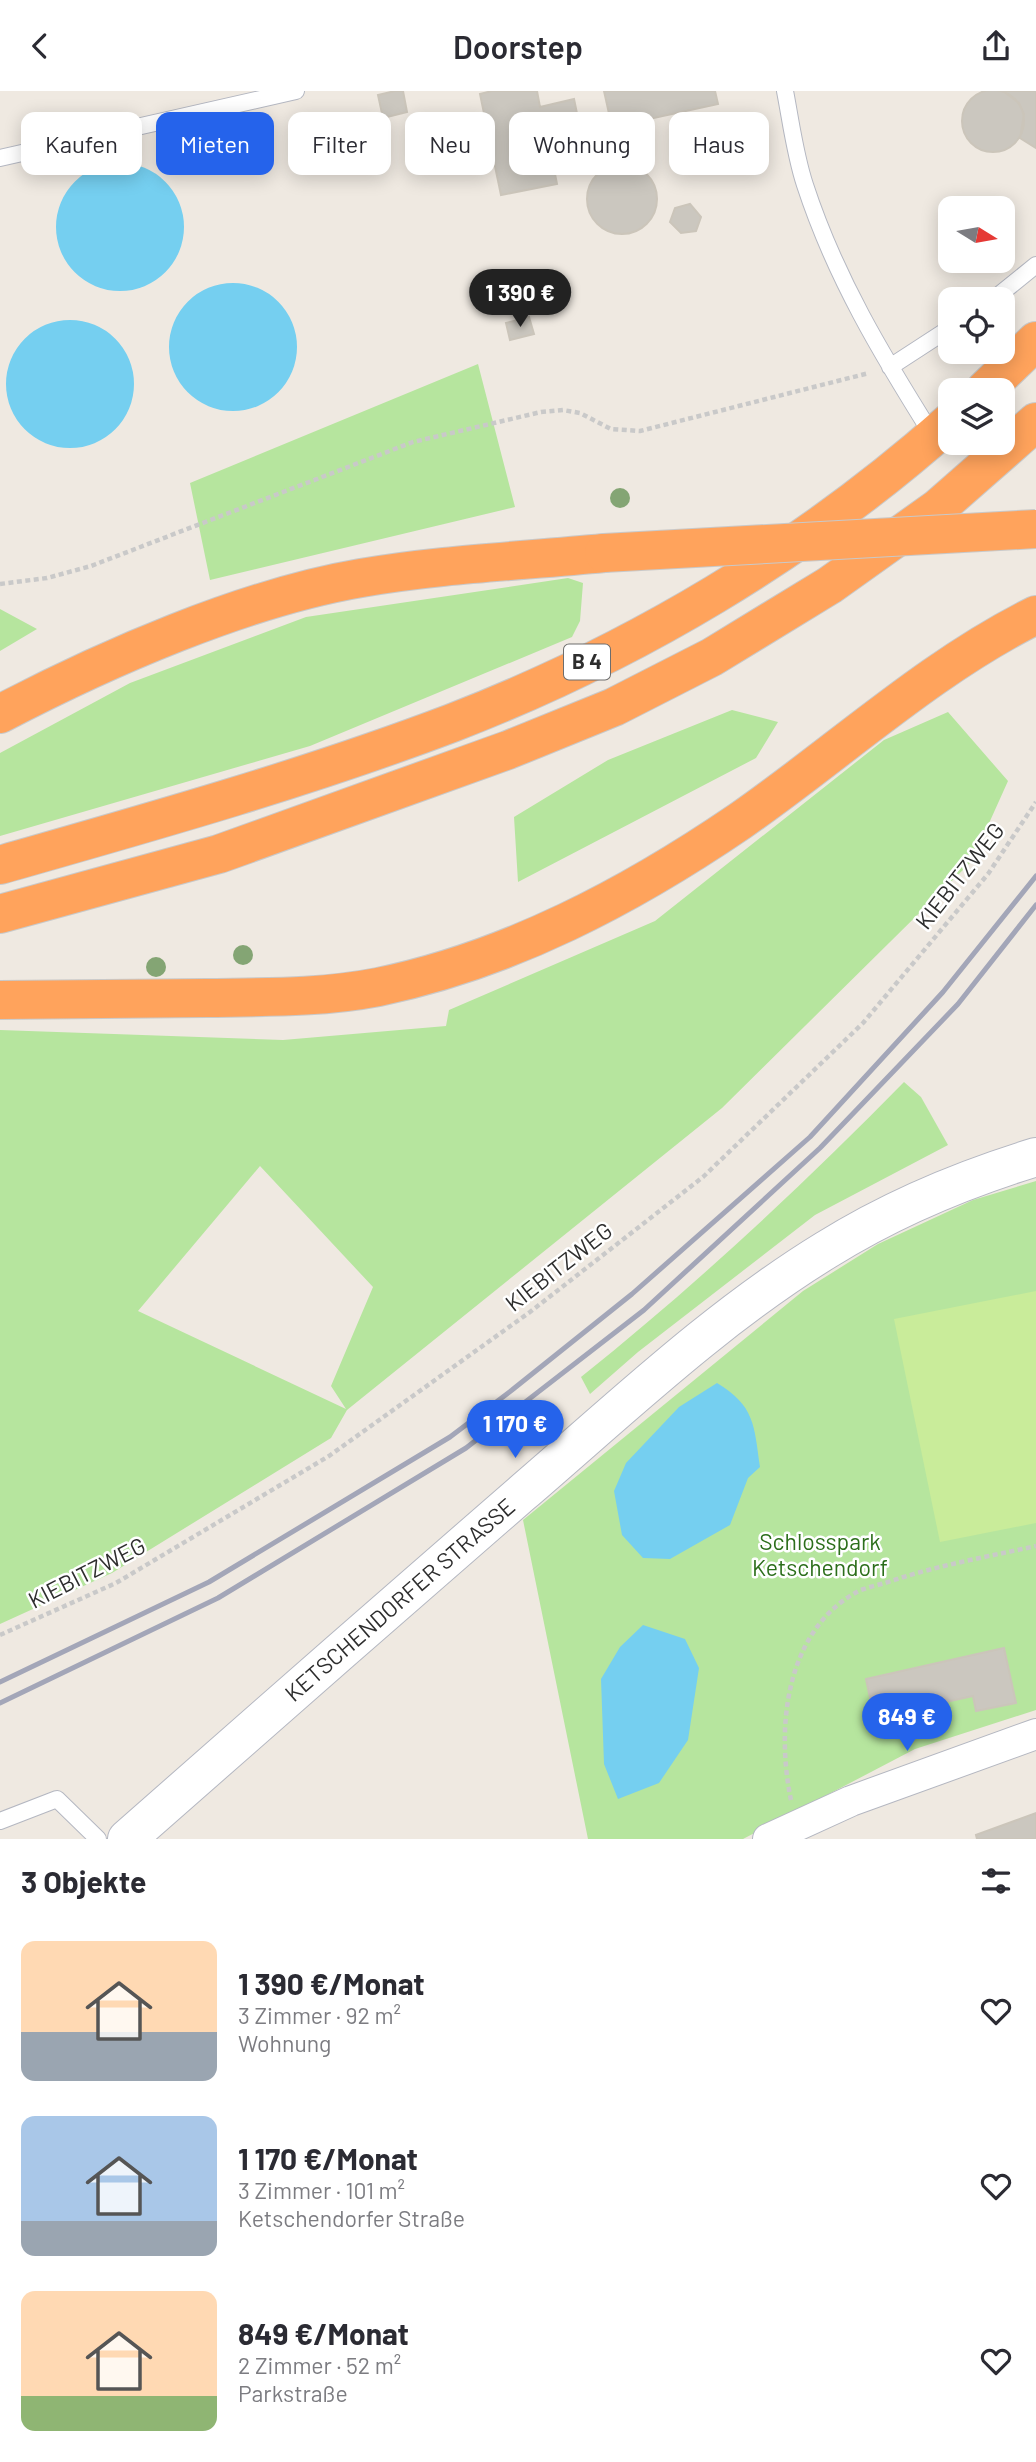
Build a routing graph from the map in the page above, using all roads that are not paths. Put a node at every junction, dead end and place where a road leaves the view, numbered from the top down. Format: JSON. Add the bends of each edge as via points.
{"nodes":[{"id":1,"x":296,"y":91,"type":"edge"},
{"id":2,"x":785,"y":91,"type":"edge"},
{"id":3,"x":0,"y":158,"type":"edge"},
{"id":4,"x":1036,"y":265,"type":"edge"},
{"id":5,"x":1009,"y":287,"type":"edge"},
{"id":6,"x":938,"y":336,"type":"edge"},
{"id":7,"x":1036,"y":341,"type":"edge"},
{"id":8,"x":890,"y":367,"type":"junction"},
{"id":9,"x":997,"y":378,"type":"edge"},
{"id":10,"x":1036,"y":422,"type":"edge"},
{"id":11,"x":938,"y":424,"type":"edge"},
{"id":12,"x":938,"y":432,"type":"edge"},
{"id":13,"x":1036,"y":529,"type":"edge"},
{"id":14,"x":1036,"y":615,"type":"edge"},
{"id":15,"x":0,"y":714,"type":"edge"},
{"id":16,"x":0,"y":865,"type":"edge"},
{"id":17,"x":0,"y":914,"type":"edge"},
{"id":18,"x":0,"y":1000,"type":"edge"},
{"id":19,"x":1036,"y":1157,"type":"edge"},
{"id":20,"x":1036,"y":1734,"type":"edge"},
{"id":21,"x":0,"y":1821,"type":"edge"},
{"id":22,"x":98,"y":1839,"type":"edge"},
{"id":23,"x":127,"y":1839,"type":"edge"},
{"id":24,"x":768,"y":1839,"type":"edge"}],
"edges":[{"from":1,"to":3,"type":"lane"},
{"from":2,"to":8,"type":"lane","via":[[804,182],[829,250],[865,327]]},
{"from":4,"to":5,"type":"lane"},
{"from":6,"to":8,"type":"lane"},
{"from":7,"to":9,"type":"highway"},
{"from":8,"to":11,"type":"lane"},
{"from":10,"to":17,"type":"highway","number":"B 4","via":[[938,508],[830,585],[712,657],[614,708],[219,854]]},
{"from":12,"to":16,"type":"highway","number":"B 4","via":[[795,545],[677,615],[569,671],[452,723],[200,808]]},
{"from":13,"to":15,"type":"highway","bridge":true,"via":[[604,553],[360,578],[190,628],[71,678]]},
{"from":14,"to":18,"type":"highway","via":[[950,664],[739,821],[593,911],[514,946],[377,987],[277,997]]},
{"from":19,"to":23,"type":"street","name":"KETSCHENDORFER STRASSE","via":[[873,1223],[758,1295],[425,1577]]},
{"from":20,"to":24,"type":"street","via":[[851,1801]]},
{"from":21,"to":22,"type":"lane","via":[[57,1799]]}]}
